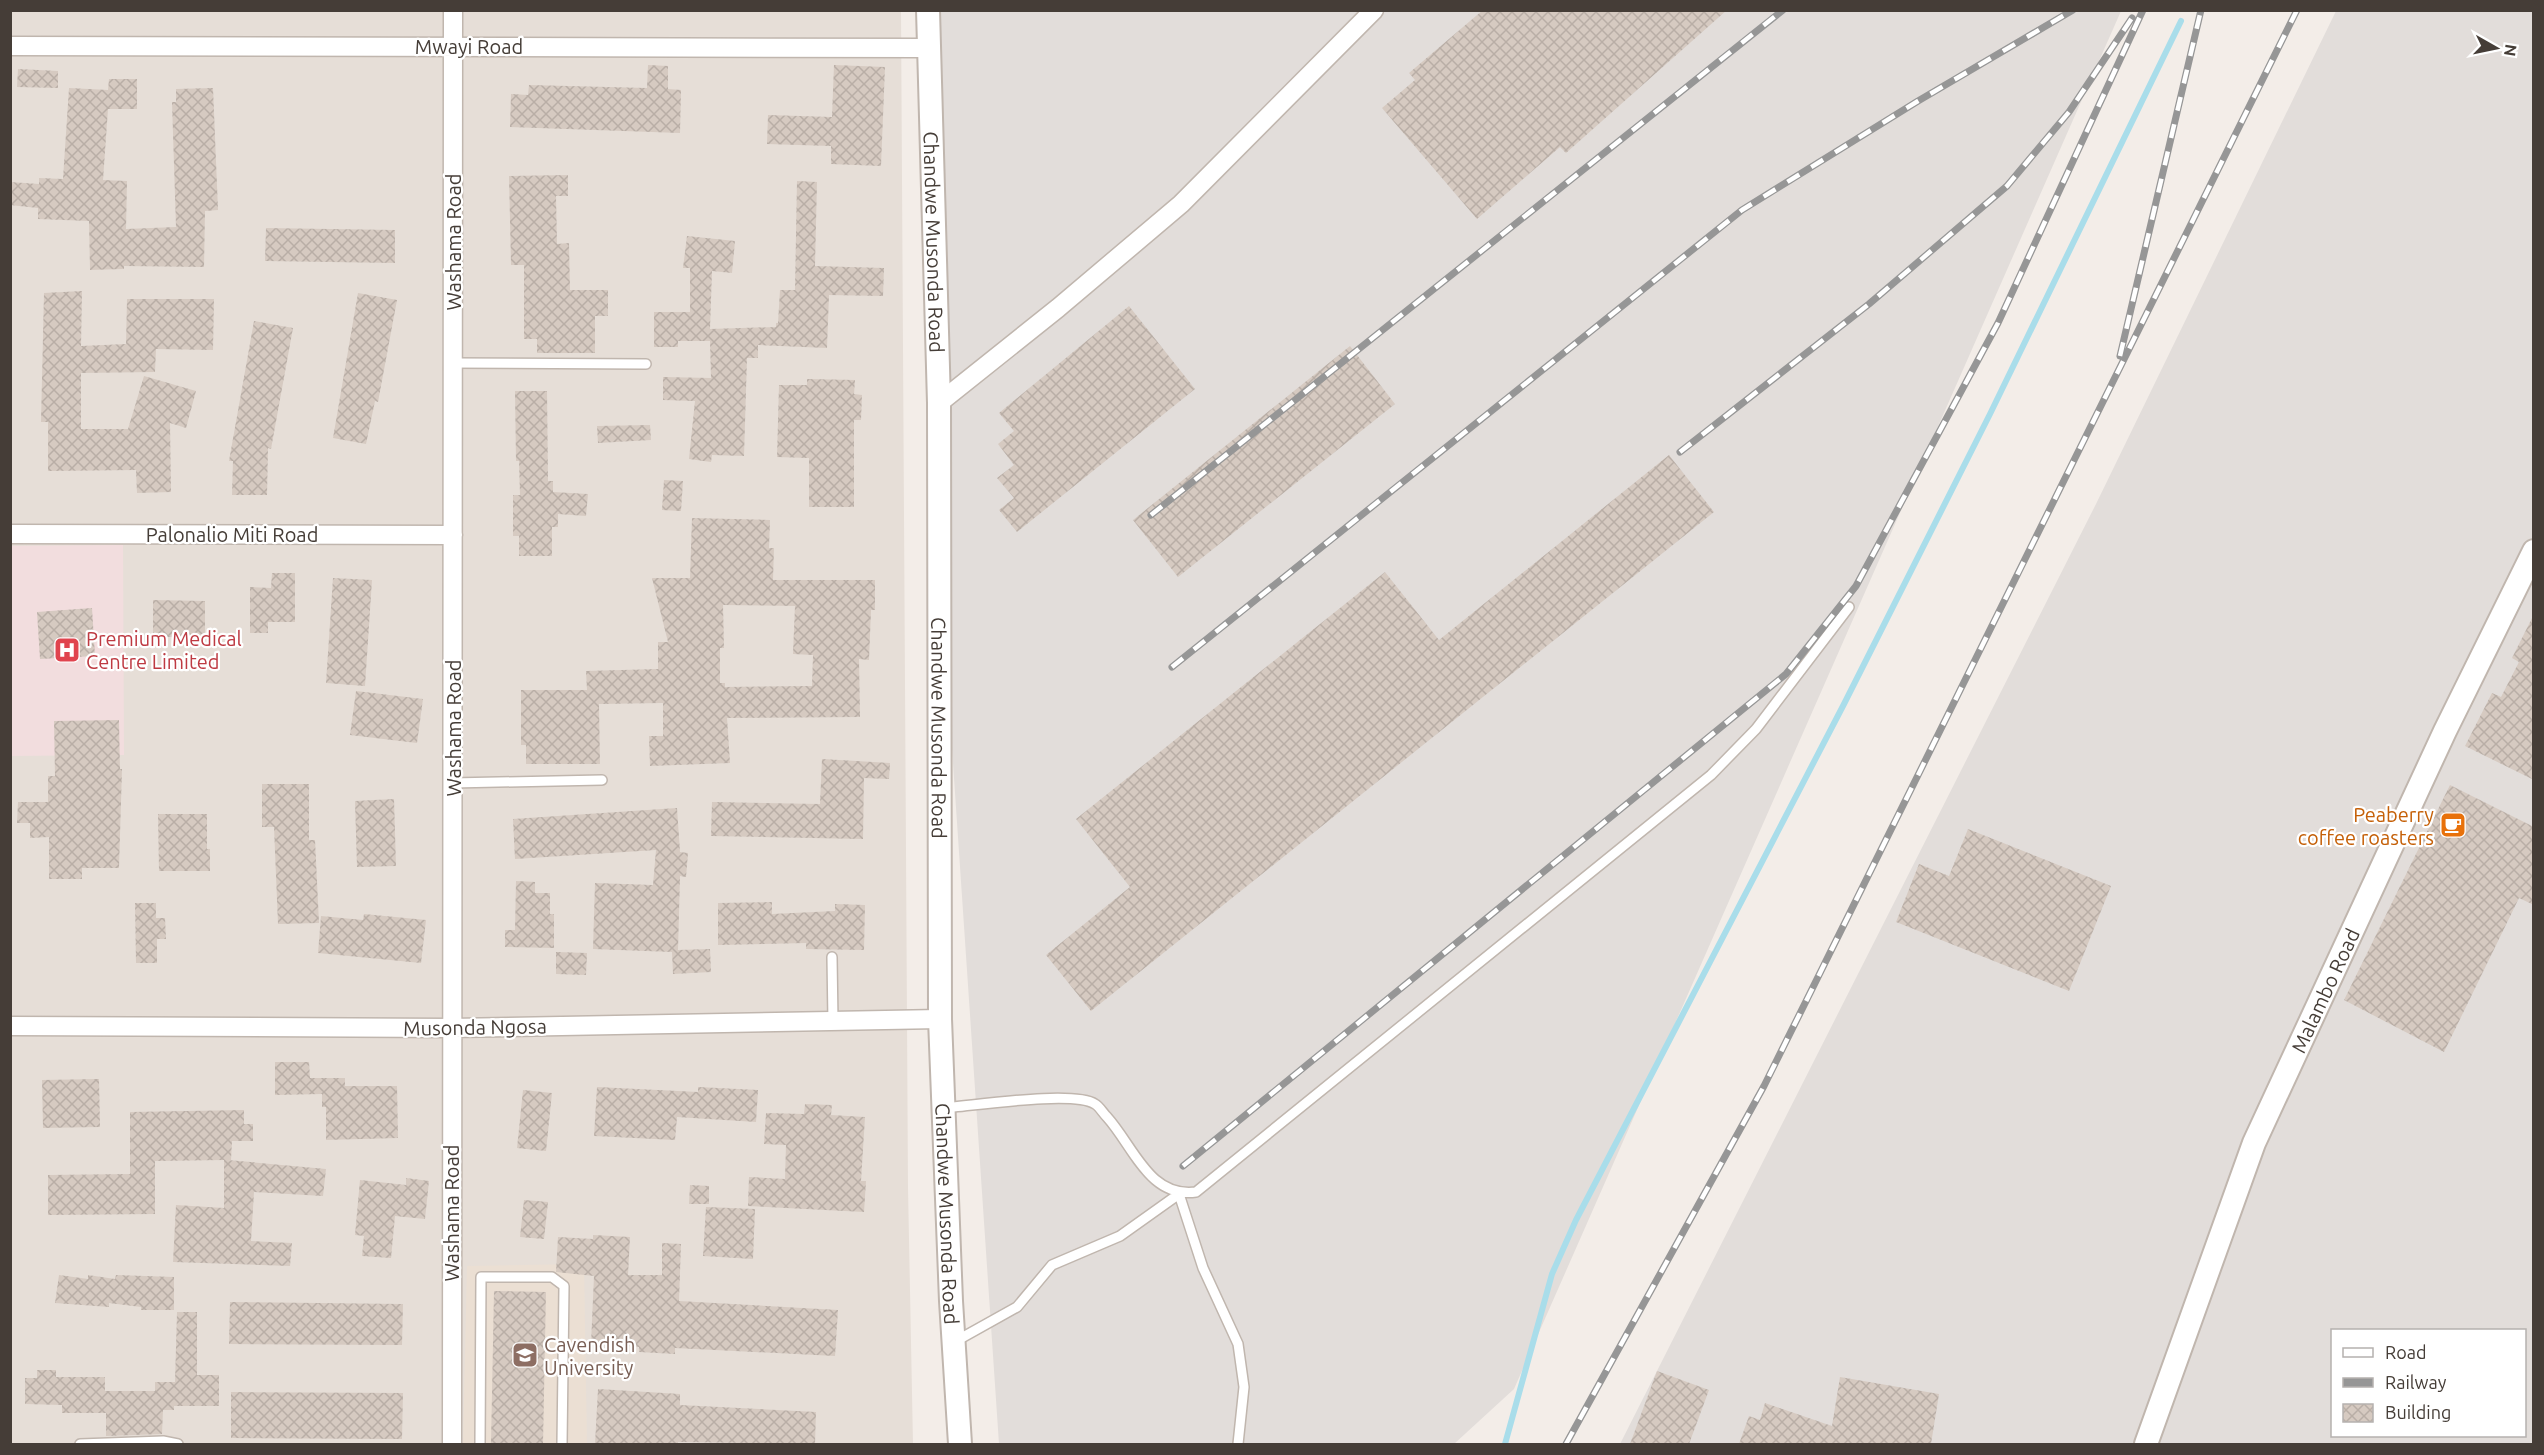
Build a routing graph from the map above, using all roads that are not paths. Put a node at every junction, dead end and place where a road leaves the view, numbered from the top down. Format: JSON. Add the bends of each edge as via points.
{"nodes":[{"id":1,"x":453,"y":10,"type":"edge"},
{"id":2,"x":928,"y":10,"type":"edge"},
{"id":3,"x":1374,"y":10,"type":"edge"},
{"id":4,"x":10,"y":46,"type":"edge"},
{"id":5,"x":453,"y":46,"type":"junction"},
{"id":6,"x":928,"y":48,"type":"junction"},
{"id":7,"x":453,"y":363,"type":"junction"},
{"id":8,"x":646,"y":364,"type":"dead end"},
{"id":9,"x":939,"y":403,"type":"junction"},
{"id":10,"x":10,"y":534,"type":"edge"},
{"id":11,"x":453,"y":535,"type":"junction"},
{"id":12,"x":2534,"y":551,"type":"edge"},
{"id":13,"x":1849,"y":607,"type":"dead end"},
{"id":14,"x":602,"y":780,"type":"dead end"},
{"id":15,"x":452,"y":783,"type":"junction"},
{"id":16,"x":832,"y":957,"type":"dead end"},
{"id":17,"x":940,"y":1019,"type":"junction"},
{"id":18,"x":833,"y":1021,"type":"junction"},
{"id":19,"x":10,"y":1026,"type":"edge"},
{"id":20,"x":451,"y":1028,"type":"junction"},
{"id":21,"x":944,"y":1108,"type":"junction"},
{"id":22,"x":1179,"y":1194,"type":"junction"},
{"id":23,"x":954,"y":1342,"type":"junction"},
{"id":24,"x":81,"y":1444,"type":"edge"},
{"id":25,"x":178,"y":1444,"type":"edge"},
{"id":26,"x":452,"y":1444,"type":"edge"},
{"id":27,"x":480,"y":1444,"type":"edge"},
{"id":28,"x":562,"y":1444,"type":"edge"},
{"id":29,"x":960,"y":1444,"type":"edge"},
{"id":30,"x":1238,"y":1444,"type":"edge"},
{"id":31,"x":2146,"y":1444,"type":"edge"}],
"edges":[{"from":1,"to":5,"type":"street","name":"Washama Road"},
{"from":2,"to":6,"type":"street","name":"Chandwe Musonda Road"},
{"from":3,"to":9,"type":"street","via":[[1181,204]]},
{"from":4,"to":5,"type":"street","name":"Mwayi Road"},
{"from":5,"to":6,"type":"street","name":"Mwayi Road"},
{"from":5,"to":7,"type":"street","name":"Washama Road"},
{"from":6,"to":9,"type":"street","name":"Chandwe Musonda Road"},
{"from":7,"to":8,"type":"lane"},
{"from":7,"to":11,"type":"street","name":"Washama Road"},
{"from":9,"to":17,"type":"street","name":"Chandwe Musonda Road"},
{"from":10,"to":11,"type":"street","name":"Palonalio Miti Road"},
{"from":11,"to":15,"type":"street","name":"Washama Road"},
{"from":12,"to":31,"type":"street","name":"Malambo Road","via":[[2445,731],[2254,1143]]},
{"from":13,"to":22,"type":"lane","via":[[1756,729],[1711,775],[1196,1192]]},
{"from":14,"to":15,"type":"lane"},
{"from":15,"to":20,"type":"street","name":"Washama Road"},
{"from":16,"to":18,"type":"lane"},
{"from":17,"to":18,"type":"street","name":"Musonda Ngosa"},
{"from":17,"to":21,"type":"street","name":"Chandwe Musonda Road"},
{"from":18,"to":20,"type":"street","name":"Musonda Ngosa"},
{"from":19,"to":20,"type":"street","name":"Musonda Ngosa"},
{"from":20,"to":26,"type":"street","name":"Washama Road"},
{"from":21,"to":22,"type":"lane","via":[[1062,1098],[1094,1103],[1152,1179]]},
{"from":21,"to":23,"type":"street","name":"Chandwe Musonda Road"},
{"from":22,"to":23,"type":"lane","via":[[1120,1236],[1052,1265],[1017,1307]]},
{"from":22,"to":30,"type":"lane","via":[[1203,1268],[1238,1344],[1244,1387]]},
{"from":23,"to":29,"type":"street","name":"Chandwe Musonda Road"},
{"from":24,"to":25,"type":"lane","via":[[163,1440]]},
{"from":27,"to":28,"type":"lane","via":[[481,1277],[552,1277],[564,1286]]}]}
